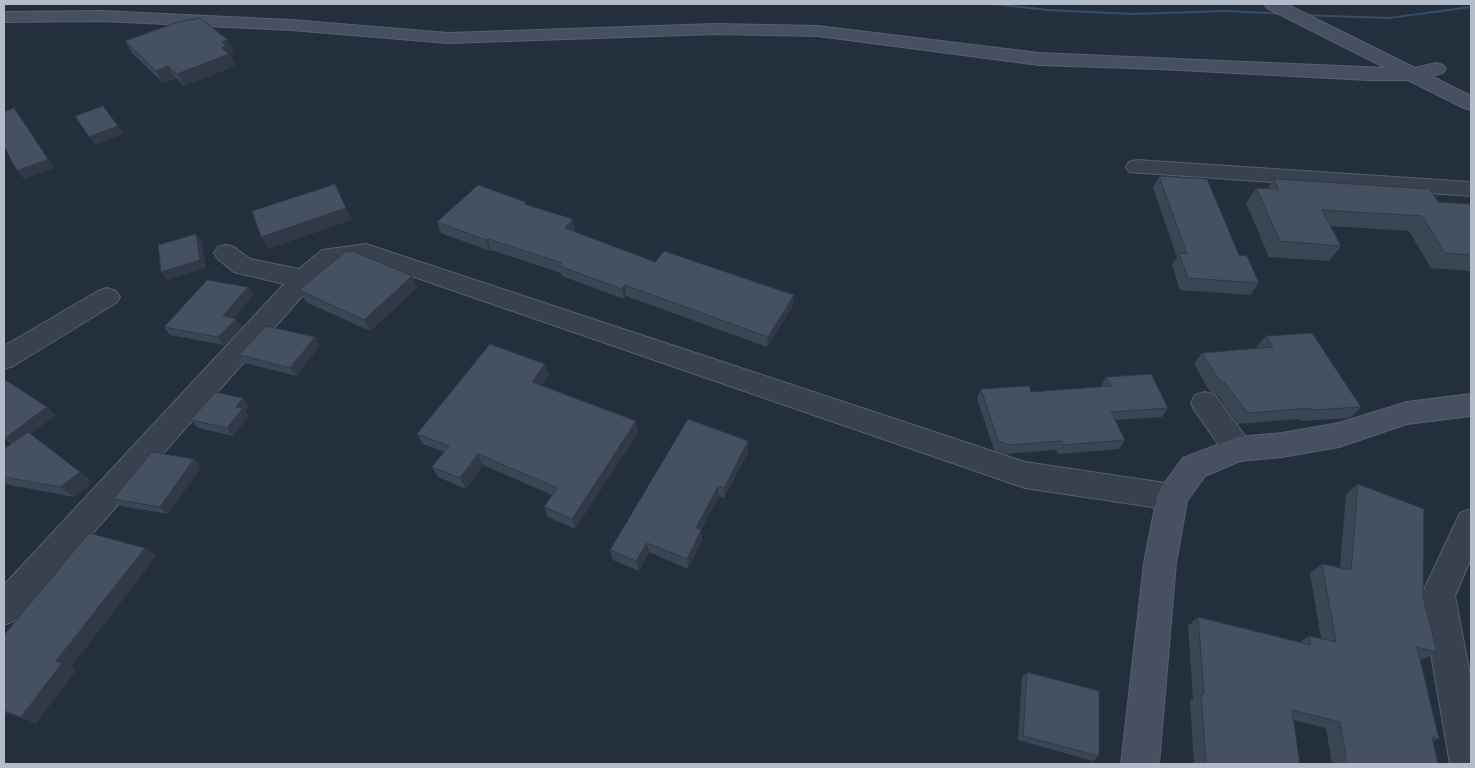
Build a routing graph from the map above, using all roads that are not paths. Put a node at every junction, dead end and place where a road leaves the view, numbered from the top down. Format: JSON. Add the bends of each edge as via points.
{"nodes":[{"id":1,"x":4,"y":4,"type":"edge"},
{"id":2,"x":1273,"y":4,"type":"edge"},
{"id":3,"x":1304,"y":4,"type":"edge"},
{"id":4,"x":4,"y":17,"type":"edge"},
{"id":5,"x":1180,"y":47,"type":"dead end"},
{"id":6,"x":1380,"y":49,"type":"junction"},
{"id":7,"x":1332,"y":55,"type":"dead end"},
{"id":8,"x":1436,"y":69,"type":"junction"},
{"id":9,"x":1414,"y":74,"type":"junction"},
{"id":10,"x":1471,"y":87,"type":"edge"},
{"id":11,"x":1471,"y":104,"type":"edge"},
{"id":12,"x":1137,"y":167,"type":"dead end"},
{"id":13,"x":1471,"y":189,"type":"edge"},
{"id":14,"x":226,"y":253,"type":"dead end"},
{"id":15,"x":303,"y":279,"type":"junction"},
{"id":16,"x":107,"y":297,"type":"dead end"},
{"id":17,"x":4,"y":359,"type":"edge"},
{"id":18,"x":1205,"y":403,"type":"dead end"},
{"id":19,"x":1471,"y":405,"type":"edge"},
{"id":20,"x":1238,"y":449,"type":"junction"},
{"id":21,"x":1172,"y":497,"type":"junction"},
{"id":22,"x":1471,"y":523,"type":"edge"},
{"id":23,"x":4,"y":609,"type":"edge"},
{"id":24,"x":1140,"y":764,"type":"edge"},
{"id":25,"x":1469,"y":764,"type":"edge"}],
"edges":[{"from":1,"to":5,"type":"main road","via":[[85,4],[513,25],[819,21],[927,29],[1064,45]]},
{"from":2,"to":6,"type":"main road","via":[[1352,44]]},
{"from":3,"to":6,"type":"main road"},
{"from":4,"to":9,"type":"main road","via":[[122,17],[448,38],[716,29],[818,31],[1039,59]]},
{"from":6,"to":7,"type":"main road"},
{"from":6,"to":8,"type":"main road","via":[[1406,55]]},
{"from":6,"to":9,"type":"main road"},
{"from":8,"to":9,"type":"main road"},
{"from":8,"to":10,"type":"main road"},
{"from":9,"to":11,"type":"main road"},
{"from":12,"to":13,"type":"street"},
{"from":14,"to":15,"type":"street","via":[[243,266]]},
{"from":15,"to":21,"type":"street","via":[[331,256],[366,252],[1025,475]]},
{"from":15,"to":23,"type":"street"},
{"from":16,"to":17,"type":"street"},
{"from":18,"to":20,"type":"street"},
{"from":19,"to":20,"type":"main road","via":[[1407,413],[1339,435]]},
{"from":20,"to":21,"type":"main road","via":[[1194,467]]},
{"from":21,"to":24,"type":"main road","via":[[1160,563]]},
{"from":22,"to":25,"type":"street","via":[[1438,596]]}]}
